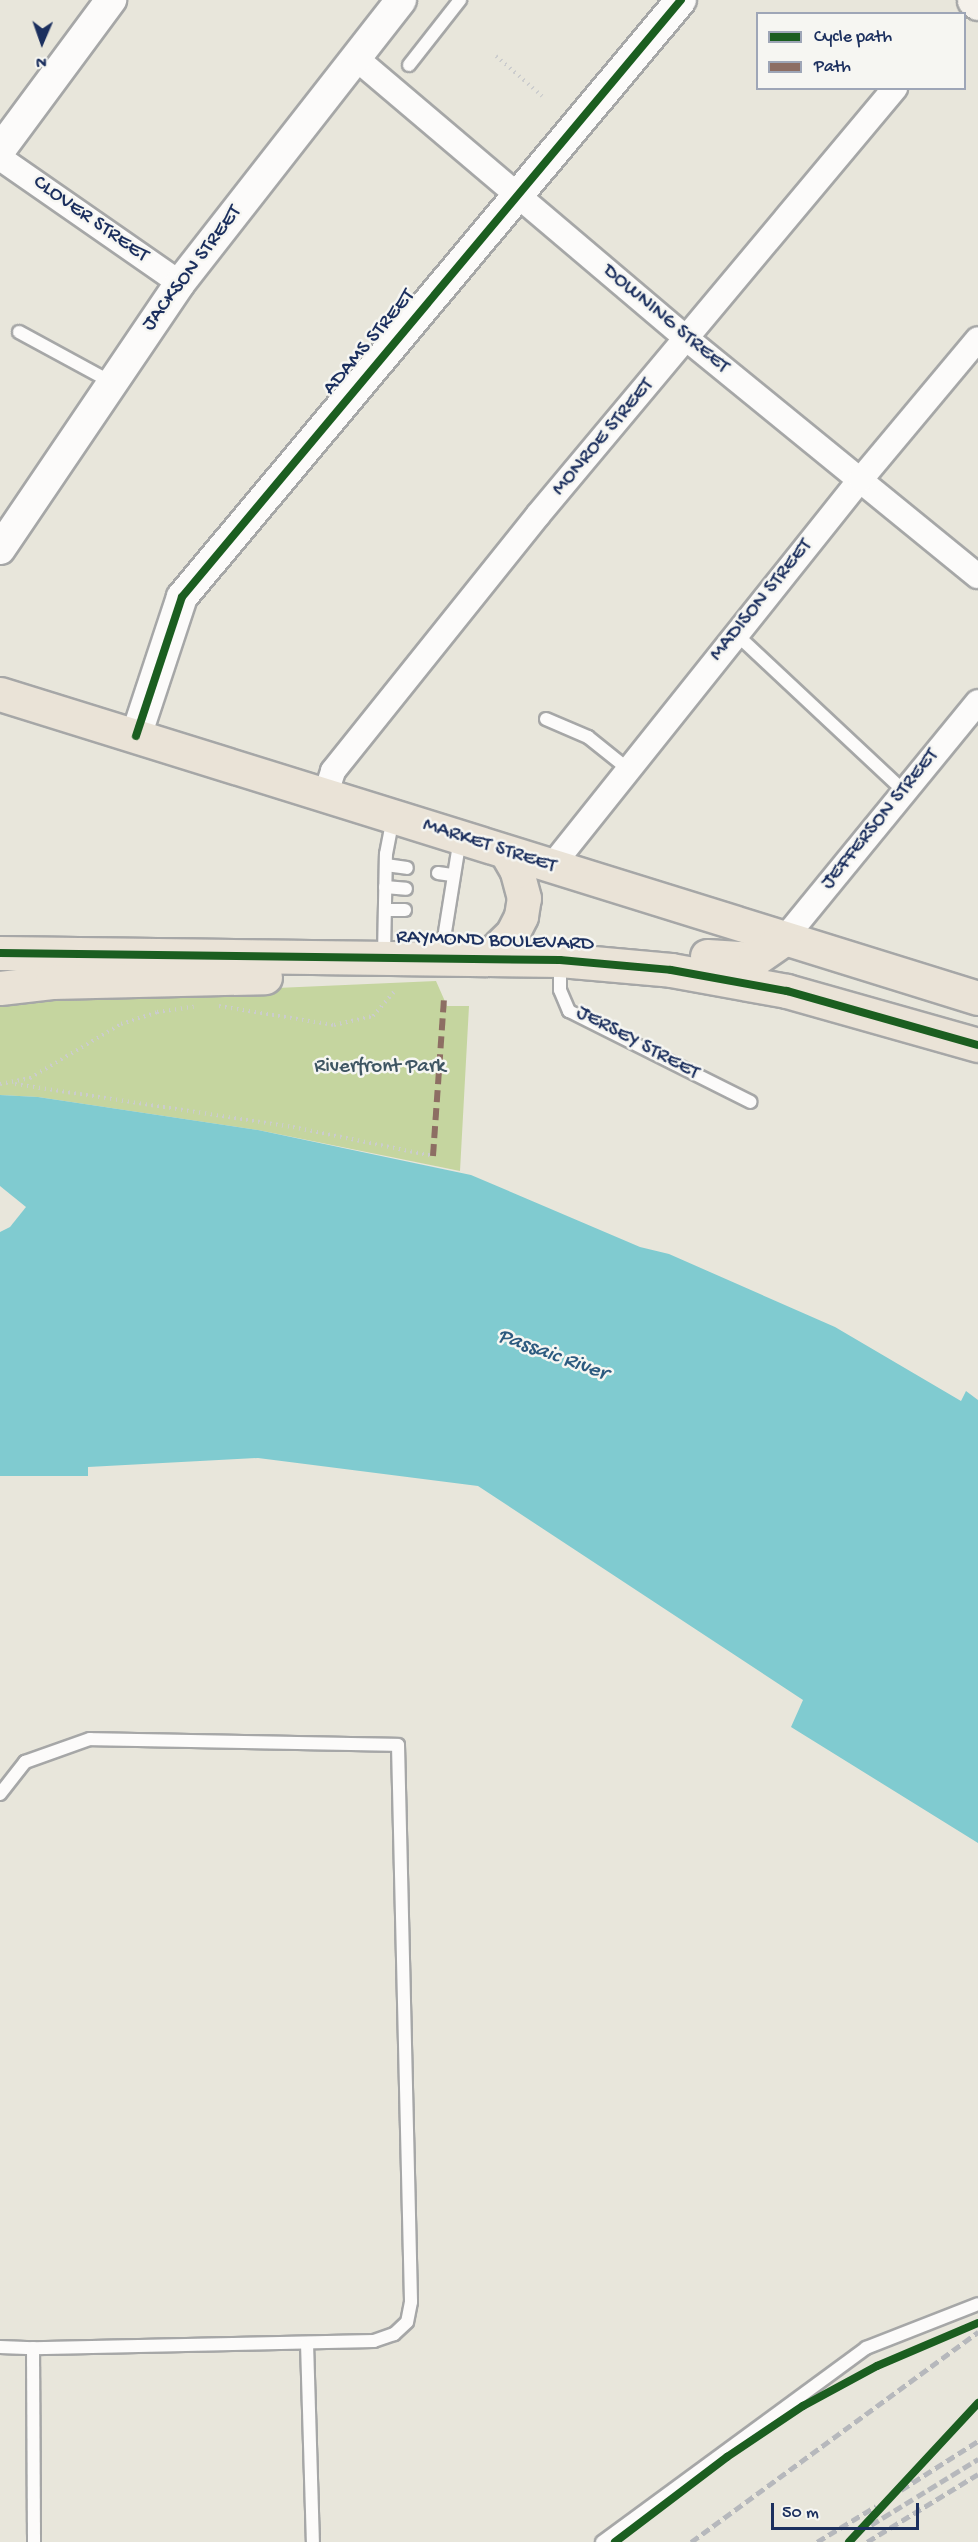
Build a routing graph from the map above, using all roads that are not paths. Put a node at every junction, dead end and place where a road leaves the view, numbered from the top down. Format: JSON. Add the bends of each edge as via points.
{"nodes":[{"id":1,"x":111,"y":0,"type":"edge"},
{"id":2,"x":401,"y":0,"type":"edge"},
{"id":3,"x":460,"y":0,"type":"edge"},
{"id":4,"x":681,"y":0,"type":"edge"},
{"id":5,"x":969,"y":0,"type":"edge"},
{"id":6,"x":974,"y":0,"type":"edge"},
{"id":7,"x":978,"y":3,"type":"edge"},
{"id":8,"x":960,"y":12,"type":"edge"},
{"id":9,"x":357,"y":59,"type":"junction"},
{"id":10,"x":409,"y":65,"type":"dead end"},
{"id":11,"x":893,"y":90,"type":"edge"},
{"id":12,"x":0,"y":150,"type":"edge"},
{"id":13,"x":0,"y":158,"type":"edge"},
{"id":14,"x":517,"y":195,"type":"junction"},
{"id":15,"x":180,"y":283,"type":"junction"},
{"id":16,"x":19,"y":332,"type":"dead end"},
{"id":17,"x":687,"y":339,"type":"junction"},
{"id":18,"x":978,"y":339,"type":"edge"},
{"id":19,"x":111,"y":382,"type":"junction"},
{"id":20,"x":861,"y":479,"type":"junction"},
{"id":21,"x":0,"y":549,"type":"edge"},
{"id":22,"x":978,"y":576,"type":"edge"},
{"id":23,"x":736,"y":634,"type":"junction"},
{"id":24,"x":0,"y":694,"type":"edge"},
{"id":25,"x":978,"y":702,"type":"edge"},
{"id":26,"x":546,"y":719,"type":"dead end"},
{"id":27,"x":136,"y":736,"type":"junction"},
{"id":28,"x":628,"y":769,"type":"junction"},
{"id":29,"x":905,"y":792,"type":"junction"},
{"id":30,"x":325,"y":795,"type":"junction"},
{"id":31,"x":394,"y":816,"type":"junction"},
{"id":32,"x":460,"y":837,"type":"junction"},
{"id":33,"x":507,"y":854,"type":"junction"},
{"id":34,"x":386,"y":865,"type":"junction"},
{"id":35,"x":551,"y":867,"type":"junction"},
{"id":36,"x":407,"y":868,"type":"dead end"},
{"id":37,"x":438,"y":873,"type":"dead end"},
{"id":38,"x":452,"y":875,"type":"junction"},
{"id":39,"x":386,"y":887,"type":"junction"},
{"id":40,"x":406,"y":889,"type":"dead end"},
{"id":41,"x":385,"y":910,"type":"junction"},
{"id":42,"x":405,"y":910,"type":"dead end"},
{"id":43,"x":784,"y":939,"type":"junction"},
{"id":44,"x":0,"y":953,"type":"edge"},
{"id":45,"x":384,"y":957,"type":"junction"},
{"id":46,"x":441,"y":959,"type":"junction"},
{"id":47,"x":486,"y":959,"type":"junction"},
{"id":48,"x":560,"y":960,"type":"junction"},
{"id":49,"x":0,"y":988,"type":"edge"},
{"id":50,"x":978,"y":998,"type":"edge"},
{"id":51,"x":978,"y":1045,"type":"edge"},
{"id":52,"x":751,"y":1102,"type":"dead end"},
{"id":53,"x":0,"y":1794,"type":"edge"},
{"id":54,"x":978,"y":2304,"type":"edge"},
{"id":55,"x":307,"y":2343,"type":"junction"},
{"id":56,"x":0,"y":2347,"type":"edge"},
{"id":57,"x":33,"y":2348,"type":"junction"},
{"id":58,"x":34,"y":2542,"type":"edge"},
{"id":59,"x":313,"y":2542,"type":"edge"},
{"id":60,"x":602,"y":2542,"type":"edge"}],
"edges":[{"from":1,"to":12,"type":"street"},
{"from":2,"to":9,"type":"street","name":"JACKSON STREET"},
{"from":3,"to":10,"type":"lane"},
{"from":4,"to":14,"type":"street","name":"ADAMS STREET"},
{"from":5,"to":8,"type":"street"},
{"from":6,"to":7,"type":"main road"},
{"from":9,"to":14,"type":"street","name":"DOWNING STREET"},
{"from":9,"to":15,"type":"street","name":"JACKSON STREET"},
{"from":11,"to":17,"type":"street","name":"MONROE STREET"},
{"from":13,"to":15,"type":"street","name":"CLOVER STREET"},
{"from":14,"to":17,"type":"street","name":"DOWNING STREET"},
{"from":14,"to":27,"type":"street","name":"ADAMS STREET","via":[[182,597]]},
{"from":15,"to":19,"type":"street","name":"JACKSON STREET"},
{"from":16,"to":19,"type":"lane"},
{"from":17,"to":20,"type":"street","name":"DOWNING STREET"},
{"from":17,"to":30,"type":"street","name":"MONROE STREET","via":[[538,515],[333,771]]},
{"from":18,"to":20,"type":"street","name":"MADISON STREET"},
{"from":19,"to":21,"type":"street","name":"JACKSON STREET"},
{"from":20,"to":22,"type":"street","name":"DOWNING STREET"},
{"from":20,"to":23,"type":"street","name":"MADISON STREET"},
{"from":23,"to":28,"type":"street","name":"MADISON STREET"},
{"from":23,"to":29,"type":"lane"},
{"from":24,"to":27,"type":"main road","name":"MARKET STREET"},
{"from":25,"to":29,"type":"street","name":"JEFFERSON STREET"},
{"from":26,"to":28,"type":"lane","via":[[588,737]]},
{"from":27,"to":30,"type":"main road","name":"MARKET STREET"},
{"from":28,"to":35,"type":"street","name":"MADISON STREET"},
{"from":29,"to":43,"type":"street","name":"JEFFERSON STREET"},
{"from":30,"to":31,"type":"main road","name":"MARKET STREET"},
{"from":31,"to":32,"type":"main road","name":"MARKET STREET"},
{"from":31,"to":34,"type":"lane"},
{"from":32,"to":33,"type":"main road","name":"MARKET STREET"},
{"from":32,"to":38,"type":"lane"},
{"from":33,"to":35,"type":"main road","name":"MARKET STREET"},
{"from":33,"to":47,"type":"main road","via":[[517,871],[524,898],[521,916],[512,934]]},
{"from":34,"to":36,"type":"lane"},
{"from":34,"to":39,"type":"lane"},
{"from":35,"to":43,"type":"main road","name":"MARKET STREET"},
{"from":37,"to":38,"type":"lane"},
{"from":38,"to":46,"type":"lane","via":[[444,893]]},
{"from":39,"to":40,"type":"lane"},
{"from":39,"to":41,"type":"lane"},
{"from":41,"to":42,"type":"lane"},
{"from":41,"to":45,"type":"lane"},
{"from":43,"to":48,"type":"main road","via":[[755,959],[635,948]]},
{"from":43,"to":50,"type":"main road","name":"MARKET STREET"},
{"from":44,"to":45,"type":"main road","name":"RAYMOND BOULEVARD"},
{"from":45,"to":46,"type":"main road","name":"RAYMOND BOULEVARD"},
{"from":46,"to":47,"type":"main road","name":"RAYMOND BOULEVARD"},
{"from":46,"to":49,"type":"main road","via":[[349,975],[52,982]]},
{"from":47,"to":48,"type":"main road","name":"RAYMOND BOULEVARD"},
{"from":48,"to":51,"type":"main road","name":"RAYMOND BOULEVARD","via":[[750,982]]},
{"from":48,"to":52,"type":"lane","name":"JERSEY STREET","via":[[560,990],[569,1011]]},
{"from":53,"to":55,"type":"lane","via":[[25,1762],[90,1739],[398,1745],[411,2301],[407,2322],[394,2334],[374,2341]]},
{"from":54,"to":60,"type":"lane","via":[[866,2348]]},
{"from":55,"to":57,"type":"lane"},
{"from":55,"to":59,"type":"lane"},
{"from":56,"to":57,"type":"lane"},
{"from":57,"to":58,"type":"lane"}]}
